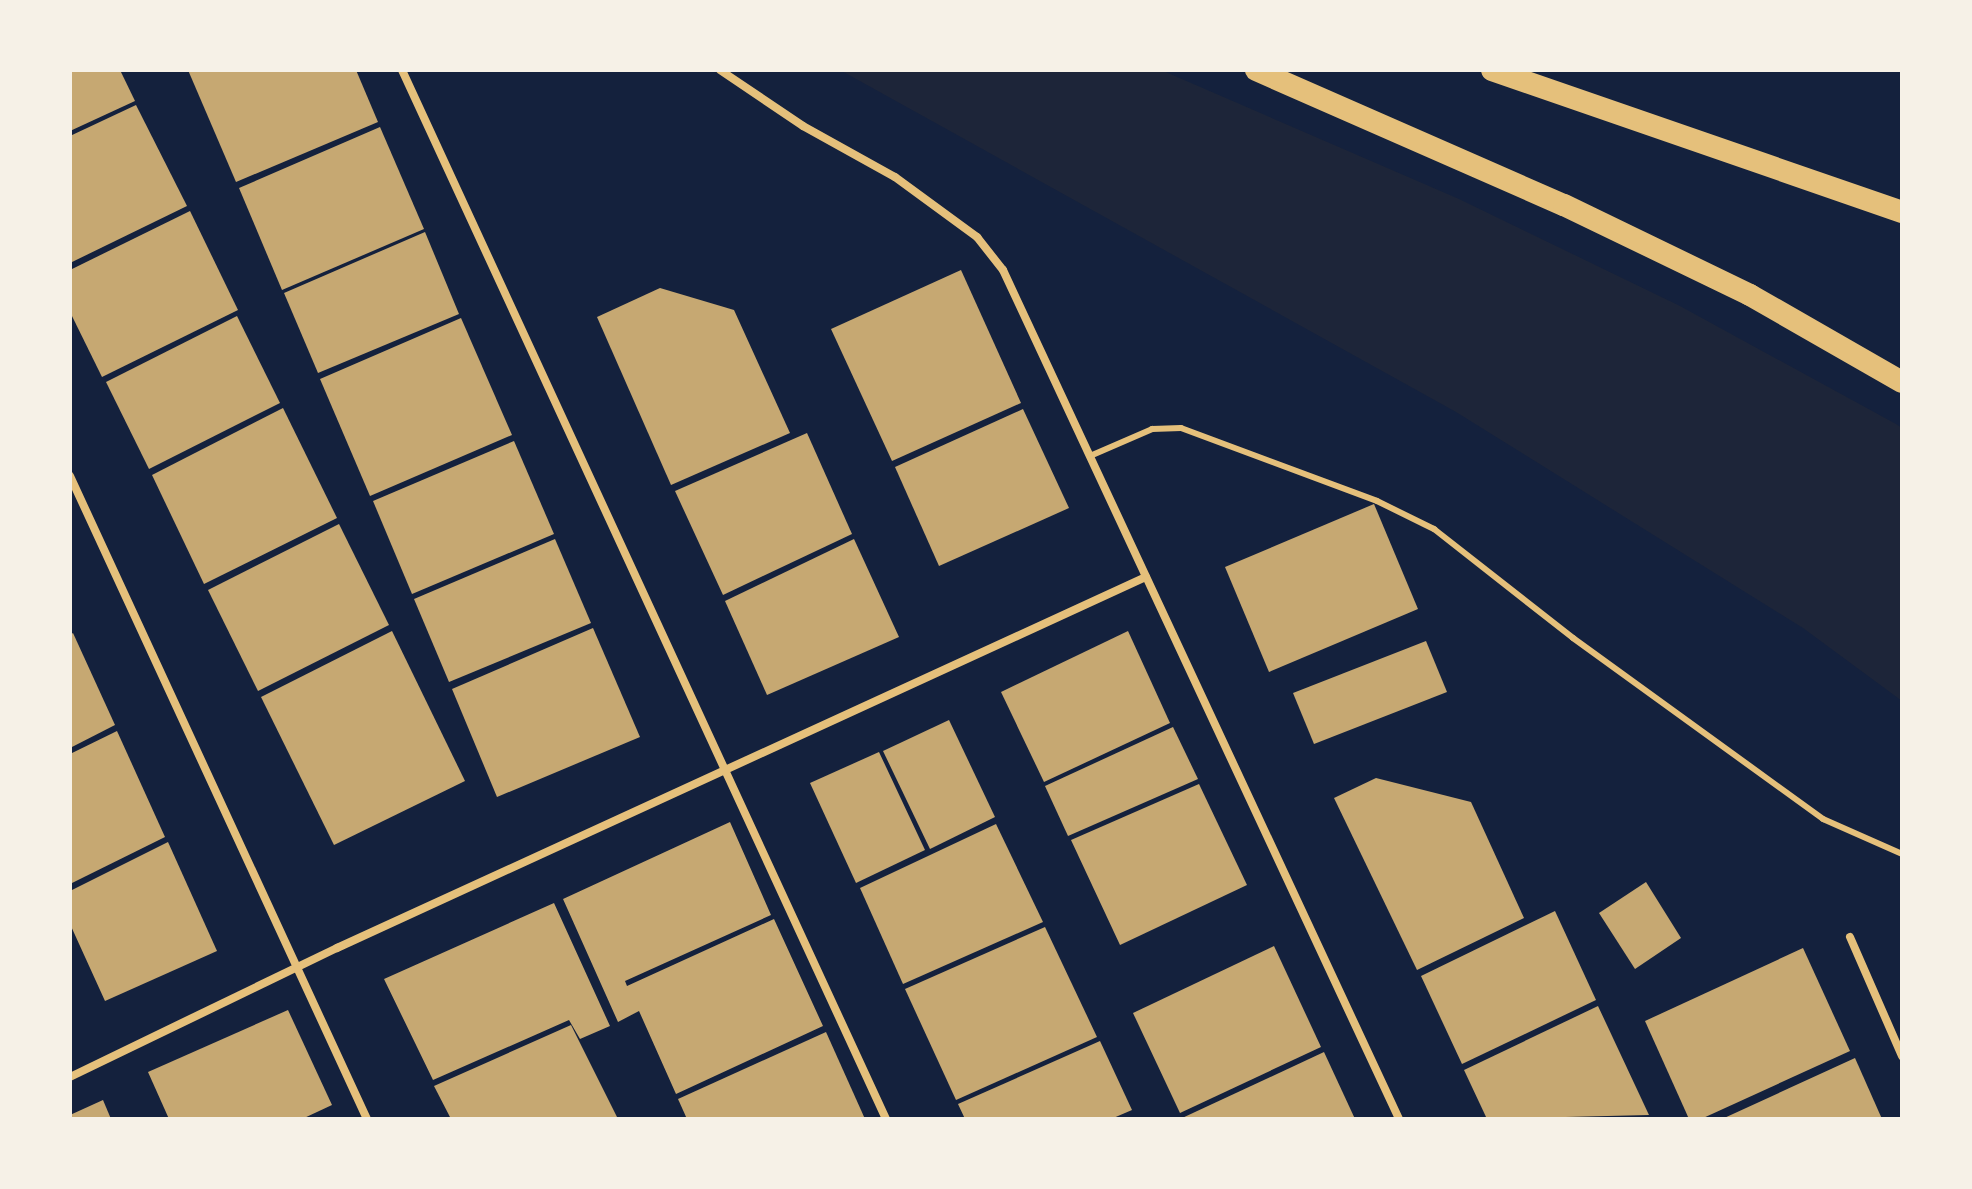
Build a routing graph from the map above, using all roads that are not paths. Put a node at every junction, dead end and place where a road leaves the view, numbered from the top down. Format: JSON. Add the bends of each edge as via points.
{"nodes":[{"id":1,"x":402,"y":70,"type":"edge"},
{"id":2,"x":720,"y":70,"type":"edge"},
{"id":3,"x":1256,"y":70,"type":"edge"},
{"id":4,"x":1492,"y":70,"type":"edge"},
{"id":5,"x":1902,"y":212,"type":"edge"},
{"id":6,"x":1902,"y":382,"type":"edge"},
{"id":7,"x":1090,"y":456,"type":"junction"},
{"id":8,"x":70,"y":476,"type":"edge"},
{"id":9,"x":1146,"y":577,"type":"junction"},
{"id":10,"x":722,"y":771,"type":"junction"},
{"id":11,"x":1902,"y":854,"type":"edge"},
{"id":12,"x":1850,"y":937,"type":"dead end"},
{"id":13,"x":295,"y":968,"type":"junction"},
{"id":14,"x":1902,"y":1056,"type":"edge"},
{"id":15,"x":70,"y":1077,"type":"edge"},
{"id":16,"x":367,"y":1119,"type":"edge"},
{"id":17,"x":886,"y":1119,"type":"edge"},
{"id":18,"x":1399,"y":1119,"type":"edge"}],
"edges":[{"from":1,"to":10,"type":"street"},
{"from":2,"to":7,"type":"street","via":[[803,126],[895,177],[977,237],[1003,270]]},
{"from":3,"to":6,"type":"highway","via":[[1578,212],[1750,295]]},
{"from":4,"to":5,"type":"highway"},
{"from":7,"to":9,"type":"street"},
{"from":7,"to":11,"type":"lane","via":[[1152,429],[1181,428],[1377,501],[1434,529],[1573,638],[1823,819]]},
{"from":8,"to":13,"type":"street"},
{"from":9,"to":10,"type":"street"},
{"from":9,"to":18,"type":"street"},
{"from":10,"to":13,"type":"street"},
{"from":10,"to":17,"type":"street"},
{"from":12,"to":14,"type":"street"},
{"from":13,"to":15,"type":"street"},
{"from":13,"to":16,"type":"street"}]}
